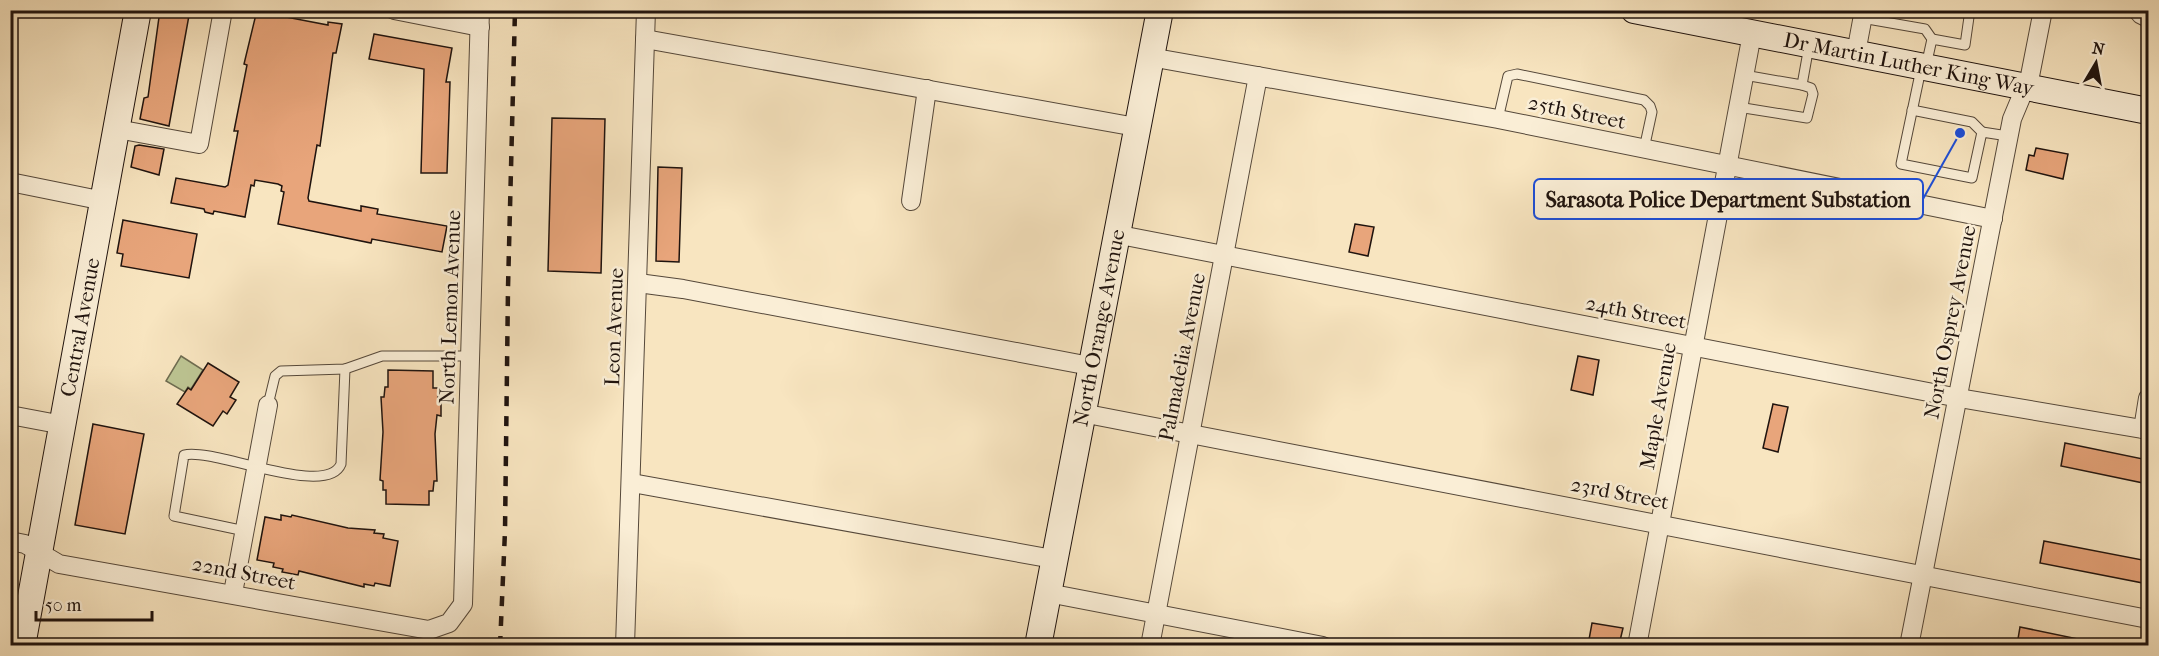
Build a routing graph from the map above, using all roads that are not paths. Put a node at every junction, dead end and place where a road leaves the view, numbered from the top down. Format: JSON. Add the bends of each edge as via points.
{"nodes":[{"id":1,"x":138,"y":10,"type":"edge"},
{"id":2,"x":223,"y":10,"type":"edge"},
{"id":3,"x":394,"y":10,"type":"edge"},
{"id":4,"x":646,"y":10,"type":"edge"},
{"id":5,"x":1160,"y":10,"type":"edge"},
{"id":6,"x":1634,"y":10,"type":"edge"},
{"id":7,"x":1971,"y":10,"type":"edge"},
{"id":8,"x":2043,"y":10,"type":"edge"},
{"id":9,"x":2131,"y":10,"type":"edge"},
{"id":10,"x":1863,"y":14,"type":"edge"},
{"id":11,"x":1693,"y":16,"type":"edge"},
{"id":12,"x":480,"y":19,"type":"edge"},
{"id":13,"x":2148,"y":23,"type":"edge"},
{"id":14,"x":1752,"y":34,"type":"junction"},
{"id":15,"x":645,"y":39,"type":"junction"},
{"id":16,"x":1932,"y":39,"type":"junction"},
{"id":17,"x":1809,"y":44,"type":"junction"},
{"id":18,"x":1856,"y":53,"type":"junction"},
{"id":19,"x":1150,"y":57,"type":"junction"},
{"id":20,"x":1923,"y":67,"type":"junction"},
{"id":21,"x":1744,"y":75,"type":"junction"},
{"id":22,"x":1258,"y":76,"type":"junction"},
{"id":23,"x":1802,"y":85,"type":"junction"},
{"id":24,"x":2025,"y":88,"type":"junction"},
{"id":25,"x":927,"y":89,"type":"junction"},
{"id":26,"x":1738,"y":107,"type":"junction"},
{"id":27,"x":1912,"y":110,"type":"junction"},
{"id":28,"x":2148,"y":111,"type":"edge"},
{"id":29,"x":1498,"y":119,"type":"junction"},
{"id":30,"x":1136,"y":127,"type":"junction"},
{"id":31,"x":117,"y":129,"type":"junction"},
{"id":32,"x":1982,"y":132,"type":"junction"},
{"id":33,"x":2008,"y":136,"type":"junction"},
{"id":34,"x":1644,"y":149,"type":"junction"},
{"id":35,"x":1726,"y":165,"type":"junction"},
{"id":36,"x":10,"y":182,"type":"edge"},
{"id":37,"x":104,"y":201,"type":"junction"},
{"id":38,"x":911,"y":201,"type":"dead end"},
{"id":39,"x":1993,"y":219,"type":"junction"},
{"id":40,"x":1115,"y":234,"type":"junction"},
{"id":41,"x":1224,"y":255,"type":"junction"},
{"id":42,"x":638,"y":283,"type":"junction"},
{"id":43,"x":1692,"y":346,"type":"junction"},
{"id":44,"x":472,"y":356,"type":"junction"},
{"id":45,"x":1090,"y":366,"type":"junction"},
{"id":46,"x":345,"y":369,"type":"junction"},
{"id":47,"x":1959,"y":398,"type":"junction"},
{"id":48,"x":2148,"y":398,"type":"edge"},
{"id":49,"x":268,"y":405,"type":"joint"},
{"id":50,"x":1082,"y":413,"type":"junction"},
{"id":51,"x":10,"y":415,"type":"edge"},
{"id":52,"x":63,"y":425,"type":"junction"},
{"id":53,"x":2146,"y":429,"type":"edge"},
{"id":54,"x":1190,"y":434,"type":"junction"},
{"id":55,"x":257,"y":467,"type":"junction"},
{"id":56,"x":632,"y":483,"type":"junction"},
{"id":57,"x":1659,"y":524,"type":"junction"},
{"id":58,"x":245,"y":531,"type":"junction"},
{"id":59,"x":10,"y":541,"type":"edge"},
{"id":60,"x":39,"y":553,"type":"junction"},
{"id":61,"x":1053,"y":559,"type":"junction"},
{"id":62,"x":1922,"y":577,"type":"junction"},
{"id":63,"x":233,"y":593,"type":"junction"},
{"id":64,"x":1048,"y":593,"type":"junction"},
{"id":65,"x":463,"y":604,"type":"joint"},
{"id":66,"x":1156,"y":614,"type":"junction"},
{"id":67,"x":2148,"y":619,"type":"edge"},
{"id":68,"x":22,"y":645,"type":"edge"},
{"id":69,"x":625,"y":645,"type":"edge"},
{"id":70,"x":1038,"y":645,"type":"edge"},
{"id":71,"x":1150,"y":645,"type":"edge"},
{"id":72,"x":1323,"y":645,"type":"edge"},
{"id":73,"x":1637,"y":645,"type":"edge"},
{"id":74,"x":1908,"y":645,"type":"edge"}],
"edges":[{"from":1,"to":31,"type":"street","name":"Central Avenue"},
{"from":2,"to":31,"type":"street","via":[[199,144]]},
{"from":3,"to":12,"type":"street"},
{"from":4,"to":15,"type":"street","name":"Leon Avenue"},
{"from":5,"to":19,"type":"street","name":"North Orange Avenue"},
{"from":6,"to":11,"type":"street","name":"Dr Martin Luther King Way"},
{"from":7,"to":16,"type":"lane","via":[[1965,45]]},
{"from":8,"to":24,"type":"street","name":"North Osprey Avenue","via":[[2036,57]]},
{"from":9,"to":13,"type":"lane"},
{"from":10,"to":16,"type":"lane","via":[[1925,29]]},
{"from":10,"to":18,"type":"street"},
{"from":11,"to":14,"type":"street","name":"Dr Martin Luther King Way"},
{"from":12,"to":44,"type":"street","name":"North Lemon Avenue"},
{"from":14,"to":17,"type":"street","name":"Dr Martin Luther King Way"},
{"from":14,"to":21,"type":"street","name":"Maple Avenue"},
{"from":15,"to":25,"type":"street"},
{"from":15,"to":42,"type":"street","name":"Leon Avenue"},
{"from":16,"to":20,"type":"lane"},
{"from":17,"to":18,"type":"street","name":"Dr Martin Luther King Way"},
{"from":17,"to":23,"type":"lane"},
{"from":18,"to":20,"type":"street","name":"Dr Martin Luther King Way"},
{"from":19,"to":22,"type":"street","name":"25th Street"},
{"from":19,"to":30,"type":"street","name":"North Orange Avenue"},
{"from":20,"to":24,"type":"street","name":"Dr Martin Luther King Way"},
{"from":20,"to":27,"type":"lane"},
{"from":21,"to":23,"type":"lane"},
{"from":21,"to":26,"type":"street","name":"Maple Avenue"},
{"from":22,"to":29,"type":"street","name":"25th Street"},
{"from":22,"to":41,"type":"street","name":"Palmadelia Avenue"},
{"from":23,"to":26,"type":"lane","via":[[1811,88],[1813,94],[1807,118]]},
{"from":24,"to":28,"type":"street","name":"Dr Martin Luther King Way"},
{"from":24,"to":33,"type":"street","name":"North Osprey Avenue","via":[[2016,103]]},
{"from":25,"to":30,"type":"street"},
{"from":25,"to":38,"type":"street"},
{"from":26,"to":35,"type":"street","name":"Maple Avenue"},
{"from":27,"to":32,"type":"lane","via":[[1972,122]]},
{"from":27,"to":32,"type":"lane","via":[[1901,164],[1972,178]]},
{"from":29,"to":34,"type":"street","name":"25th Street"},
{"from":29,"to":34,"type":"lane","via":[[1504,84],[1508,76],[1517,74],[1644,100],[1652,111]]},
{"from":30,"to":40,"type":"street","name":"North Orange Avenue"},
{"from":31,"to":37,"type":"street","name":"Central Avenue"},
{"from":32,"to":33,"type":"lane"},
{"from":33,"to":39,"type":"street","name":"North Osprey Avenue"},
{"from":34,"to":35,"type":"street","name":"25th Street"},
{"from":35,"to":39,"type":"street","name":"25th Street"},
{"from":35,"to":43,"type":"street","name":"Maple Avenue"},
{"from":36,"to":37,"type":"street"},
{"from":37,"to":52,"type":"street","name":"Central Avenue"},
{"from":39,"to":47,"type":"street","name":"North Osprey Avenue"},
{"from":40,"to":41,"type":"street","name":"24th Street"},
{"from":40,"to":45,"type":"street","name":"North Orange Avenue"},
{"from":41,"to":43,"type":"street","name":"24th Street"},
{"from":41,"to":54,"type":"street","name":"Palmadelia Avenue"},
{"from":42,"to":45,"type":"street"},
{"from":42,"to":56,"type":"street","name":"Leon Avenue"},
{"from":43,"to":47,"type":"street","name":"24th Street"},
{"from":43,"to":57,"type":"street","name":"Maple Avenue"},
{"from":44,"to":46,"type":"lane","via":[[382,356]]},
{"from":44,"to":65,"type":"street","name":"North Lemon Avenue"},
{"from":45,"to":50,"type":"street","name":"North Orange Avenue"},
{"from":46,"to":49,"type":"lane","via":[[281,371],[275,376]]},
{"from":46,"to":55,"type":"lane","via":[[340,468],[316,478]]},
{"from":47,"to":53,"type":"street","name":"24th Street"},
{"from":47,"to":62,"type":"street","name":"North Osprey Avenue"},
{"from":48,"to":53,"type":"street"},
{"from":49,"to":55,"type":"street"},
{"from":50,"to":54,"type":"street","name":"23rd Street"},
{"from":50,"to":61,"type":"street","name":"North Orange Avenue"},
{"from":51,"to":52,"type":"street"},
{"from":52,"to":60,"type":"street","name":"Central Avenue"},
{"from":54,"to":57,"type":"street","name":"23rd Street"},
{"from":54,"to":66,"type":"street","name":"Palmadelia Avenue"},
{"from":55,"to":58,"type":"street"},
{"from":55,"to":58,"type":"lane","via":[[184,455],[173,514],[176,518]]},
{"from":56,"to":61,"type":"street"},
{"from":56,"to":69,"type":"street","name":"Leon Avenue"},
{"from":57,"to":62,"type":"street","name":"23rd Street"},
{"from":57,"to":73,"type":"street","name":"Maple Avenue"},
{"from":58,"to":63,"type":"street"},
{"from":59,"to":60,"type":"street","name":"22nd Street"},
{"from":60,"to":63,"type":"street","name":"22nd Street","via":[[59,564]]},
{"from":60,"to":68,"type":"street","name":"Central Avenue"},
{"from":61,"to":64,"type":"street","name":"North Orange Avenue"},
{"from":62,"to":67,"type":"street","name":"23rd Street"},
{"from":62,"to":74,"type":"street","name":"North Osprey Avenue"},
{"from":63,"to":65,"type":"street","name":"22nd Street","via":[[429,630],[449,623]]},
{"from":64,"to":66,"type":"street"},
{"from":64,"to":70,"type":"street","name":"North Orange Avenue"},
{"from":66,"to":71,"type":"street","name":"Palmadelia Avenue"},
{"from":66,"to":72,"type":"street"}]}
